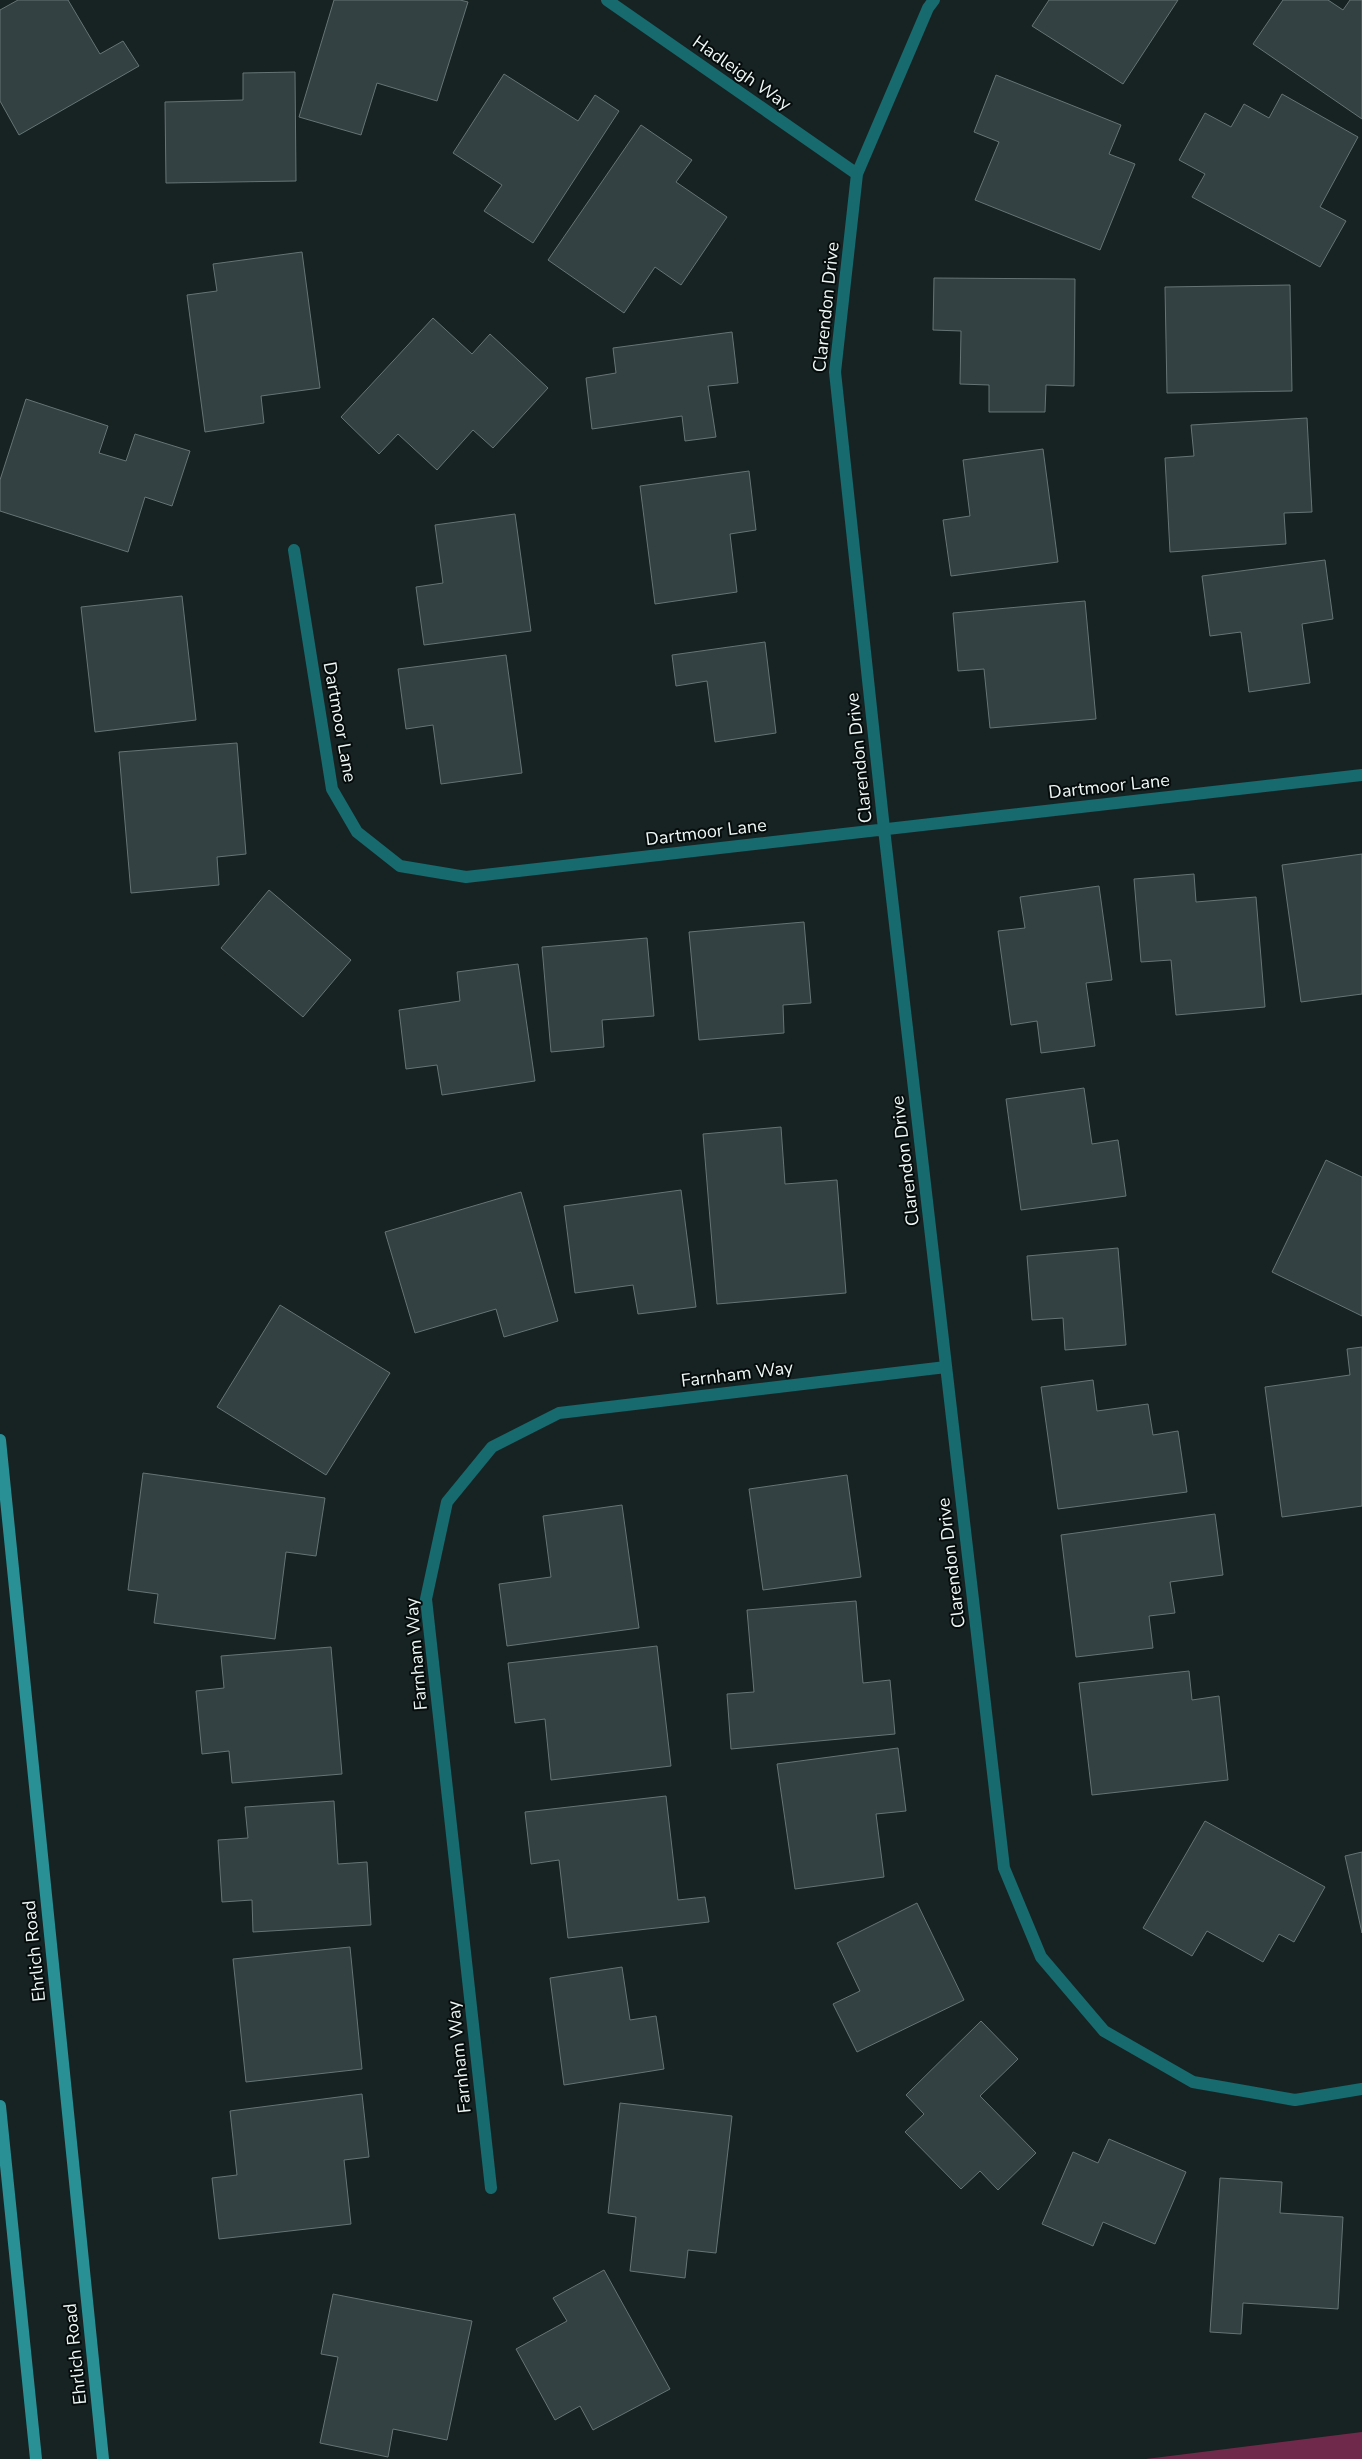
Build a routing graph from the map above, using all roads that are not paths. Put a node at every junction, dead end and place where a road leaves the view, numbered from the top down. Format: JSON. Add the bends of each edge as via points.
{"nodes":[{"id":1,"x":607,"y":0,"type":"edge"},
{"id":2,"x":934,"y":0,"type":"edge"},
{"id":3,"x":857,"y":174,"type":"junction"},
{"id":4,"x":294,"y":550,"type":"dead end"},
{"id":5,"x":1362,"y":775,"type":"edge"},
{"id":6,"x":884,"y":829,"type":"junction"},
{"id":7,"x":946,"y":1367,"type":"junction"},
{"id":8,"x":0,"y":1440,"type":"edge"},
{"id":9,"x":1362,"y":2089,"type":"edge"},
{"id":10,"x":0,"y":2106,"type":"edge"},
{"id":11,"x":491,"y":2188,"type":"dead end"},
{"id":12,"x":36,"y":2459,"type":"edge"},
{"id":13,"x":103,"y":2459,"type":"edge"}],
"edges":[{"from":1,"to":3,"type":"street","name":"Hadleigh Way"},
{"from":2,"to":3,"type":"street","name":"Clarendon Drive"},
{"from":3,"to":6,"type":"street","name":"Clarendon Drive","via":[[834,372]]},
{"from":4,"to":6,"type":"street","name":"Dartmoor Lane","via":[[332,789],[357,832],[400,866],[466,878]]},
{"from":5,"to":6,"type":"street","name":"Dartmoor Lane"},
{"from":6,"to":7,"type":"street","name":"Clarendon Drive"},
{"from":7,"to":9,"type":"street","name":"Clarendon Drive","via":[[1004,1868],[1041,1957],[1104,2031],[1193,2082],[1295,2100]]},
{"from":7,"to":11,"type":"street","name":"Farnham Way","via":[[559,1413],[492,1448],[447,1502],[426,1599]]},
{"from":8,"to":13,"type":"main road","name":"Ehrlich Road"},
{"from":10,"to":12,"type":"main road"}]}
